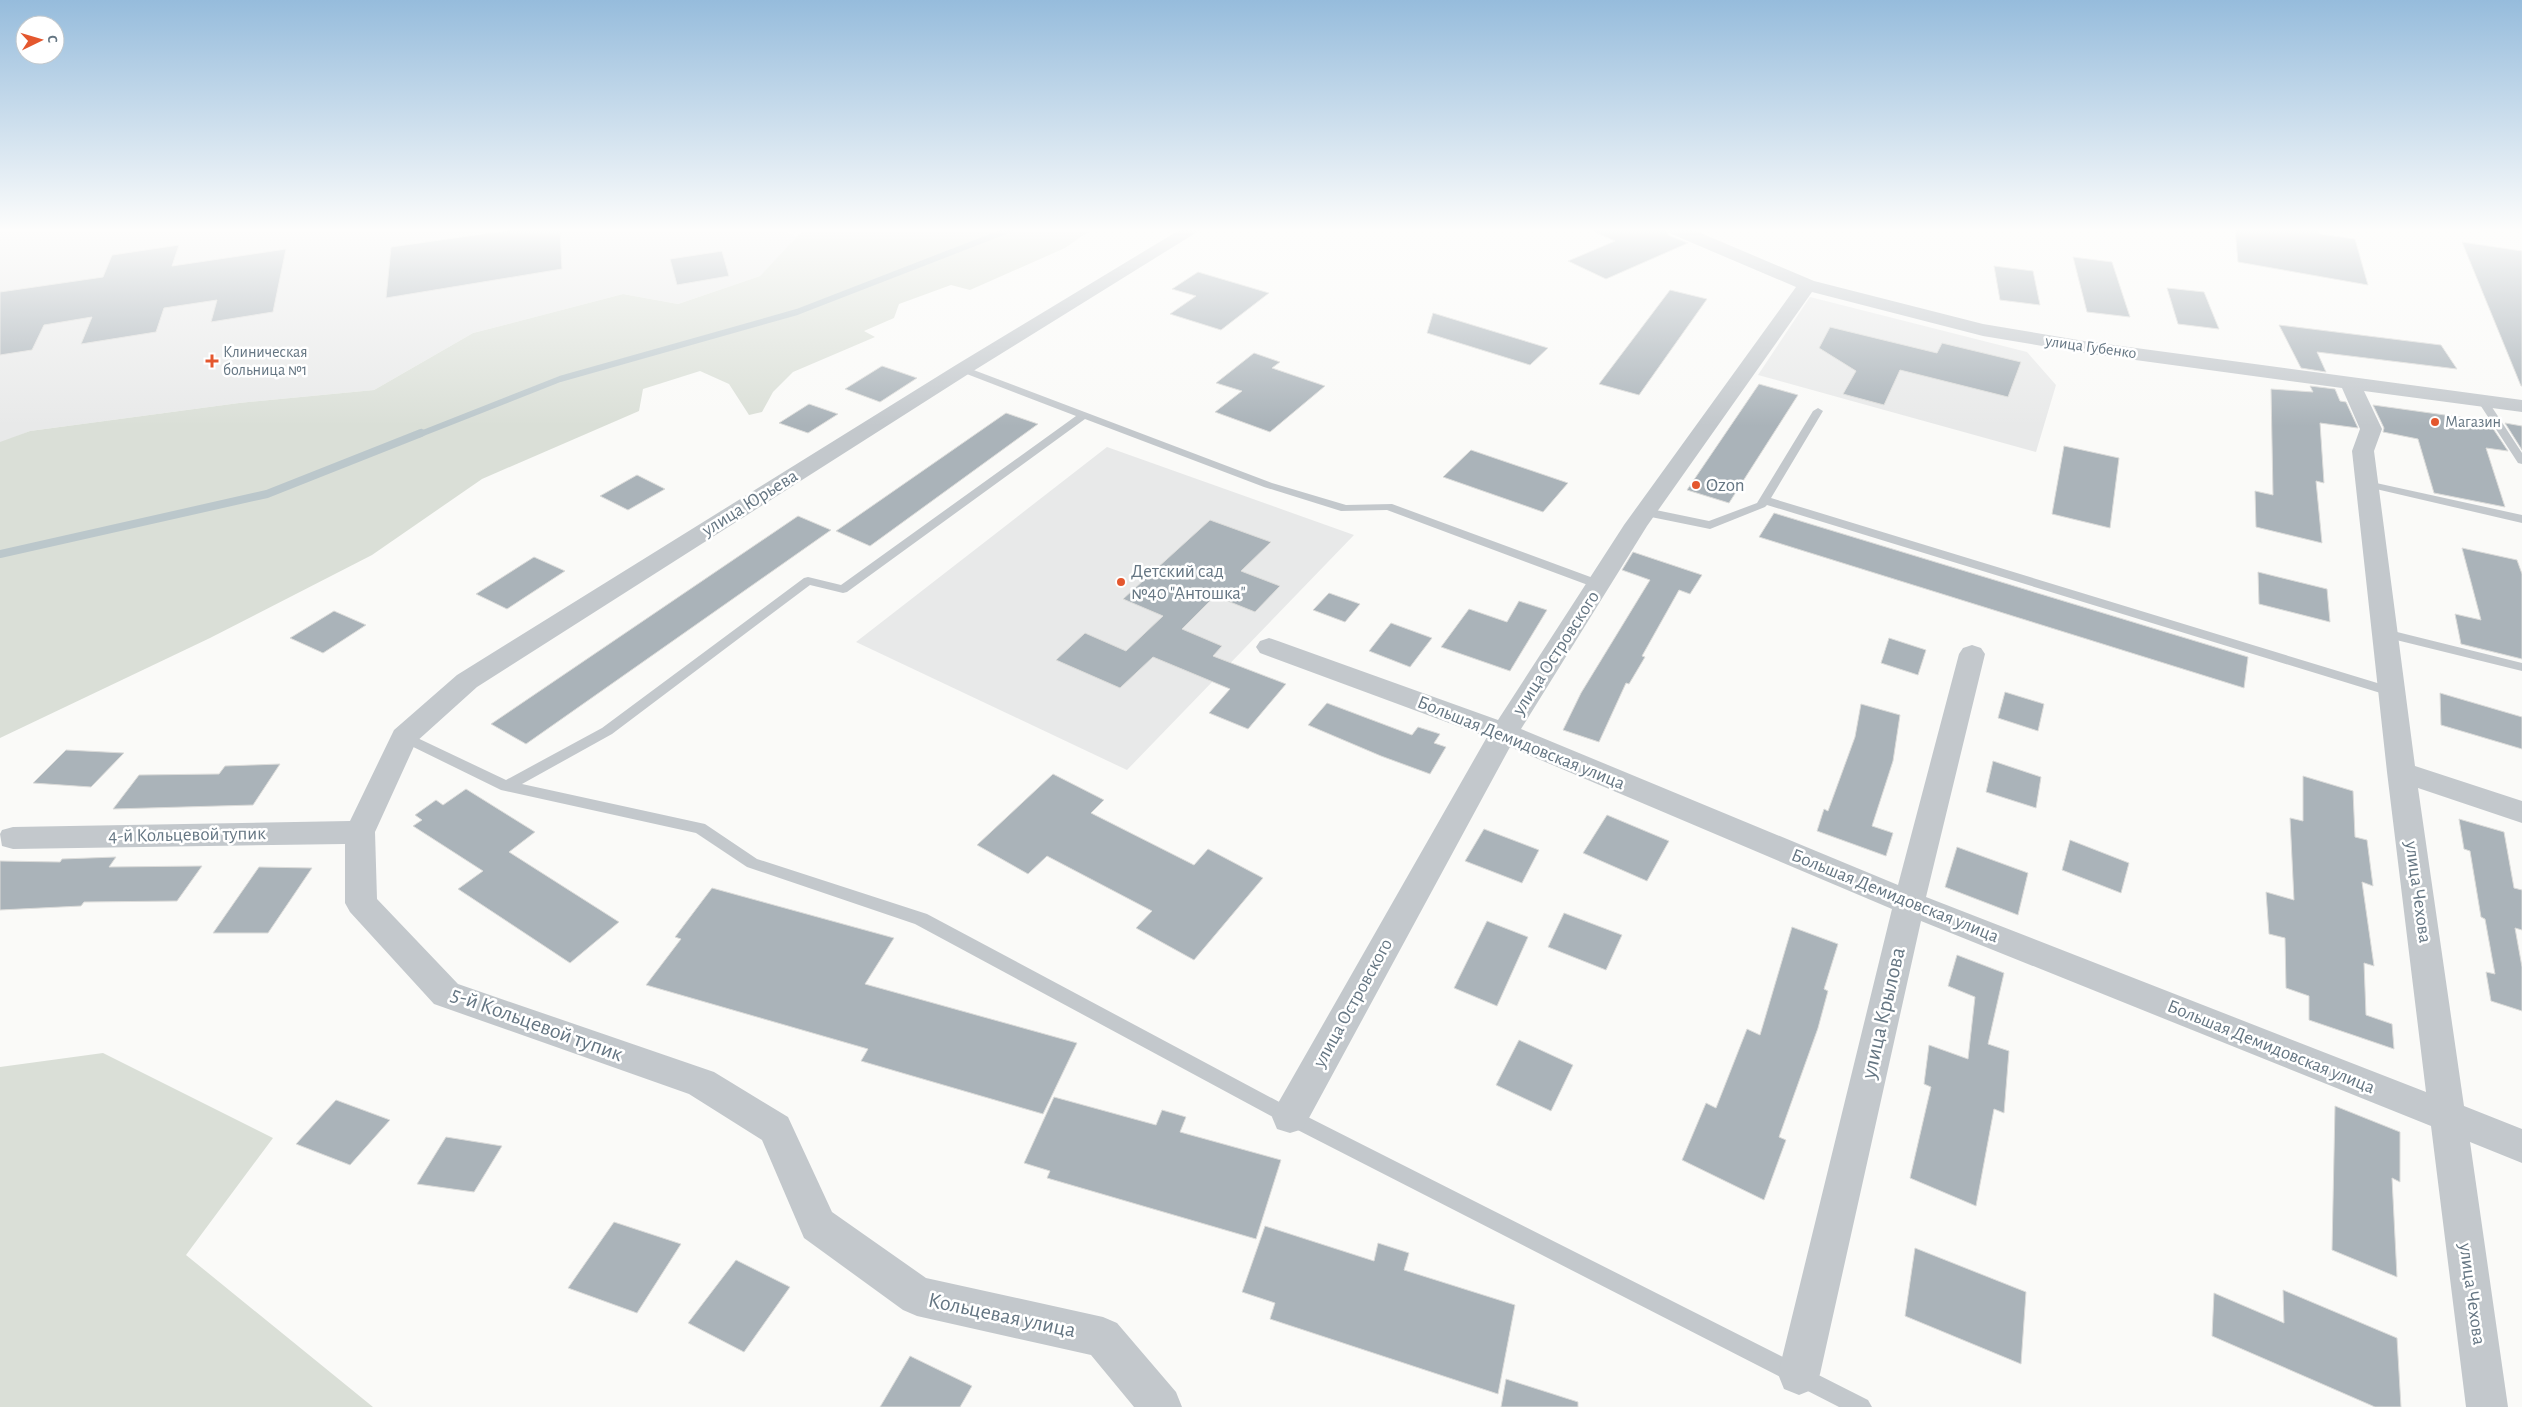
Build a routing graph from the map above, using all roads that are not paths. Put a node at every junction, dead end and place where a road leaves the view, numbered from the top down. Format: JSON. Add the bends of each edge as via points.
{"nodes":[{"id":1,"x":1086,"y":295,"type":"edge"},
{"id":2,"x":1800,"y":295,"type":"edge"},
{"id":3,"x":1845,"y":295,"type":"edge"},
{"id":4,"x":963,"y":369,"type":"junction"},
{"id":5,"x":2350,"y":383,"type":"junction"},
{"id":6,"x":2482,"y":400,"type":"junction"},
{"id":7,"x":2522,"y":406,"type":"edge"},
{"id":8,"x":1818,"y":411,"type":"dead end"},
{"id":9,"x":1084,"y":415,"type":"junction"},
{"id":10,"x":2518,"y":450,"type":"edge"},
{"id":11,"x":2522,"y":461,"type":"edge"},
{"id":12,"x":2367,"y":484,"type":"junction"},
{"id":13,"x":1764,"y":500,"type":"junction"},
{"id":14,"x":1646,"y":512,"type":"junction"},
{"id":15,"x":2522,"y":519,"type":"edge"},
{"id":16,"x":1600,"y":585,"type":"junction"},
{"id":17,"x":2385,"y":633,"type":"junction"},
{"id":18,"x":1269,"y":647,"type":"dead end"},
{"id":19,"x":1972,"y":654,"type":"dead end"},
{"id":20,"x":2522,"y":667,"type":"edge"},
{"id":21,"x":2392,"y":692,"type":"junction"},
{"id":22,"x":1504,"y":733,"type":"junction"},
{"id":23,"x":404,"y":738,"type":"junction"},
{"id":24,"x":2401,"y":772,"type":"junction"},
{"id":25,"x":506,"y":786,"type":"junction"},
{"id":26,"x":2522,"y":812,"type":"edge"},
{"id":27,"x":360,"y":832,"type":"junction"},
{"id":28,"x":13,"y":838,"type":"dead end"},
{"id":29,"x":1909,"y":903,"type":"junction"},
{"id":30,"x":1290,"y":1117,"type":"junction"},
{"id":31,"x":2449,"y":1118,"type":"junction"},
{"id":32,"x":775,"y":1129,"type":"joint"},
{"id":33,"x":2522,"y":1146,"type":"edge"},
{"id":34,"x":1798,"y":1374,"type":"junction"},
{"id":35,"x":1161,"y":1407,"type":"edge"},
{"id":36,"x":1861,"y":1407,"type":"edge"},
{"id":37,"x":2488,"y":1407,"type":"edge"}],
"edges":[{"from":1,"to":4,"type":"street","name":"улица Юрьева"},
{"from":2,"to":14,"type":"street","name":"улица Островского"},
{"from":3,"to":5,"type":"street","name":"улица Губенко","via":[[1983,330]]},
{"from":4,"to":9,"type":"lane"},
{"from":4,"to":23,"type":"street","name":"улица Юрьева","via":[[467,681]]},
{"from":5,"to":6,"type":"street","name":"улица Губенко"},
{"from":5,"to":12,"type":"street","name":"улица Чехова","via":[[2371,429],[2363,451]]},
{"from":6,"to":7,"type":"street","name":"улица Губенко"},
{"from":6,"to":10,"type":"lane"},
{"from":8,"to":13,"type":"lane"},
{"from":9,"to":16,"type":"lane","via":[[1268,485],[1345,509],[1388,506]]},
{"from":9,"to":25,"type":"lane","via":[[843,589],[808,581],[607,731]]},
{"from":10,"to":11,"type":"lane"},
{"from":12,"to":15,"type":"lane"},
{"from":12,"to":17,"type":"street","name":"улица Чехова"},
{"from":13,"to":14,"type":"lane","via":[[1761,505],[1710,525]]},
{"from":13,"to":21,"type":"lane"},
{"from":14,"to":16,"type":"street","name":"улица Островского"},
{"from":16,"to":22,"type":"street","name":"улица Островского"},
{"from":17,"to":20,"type":"lane"},
{"from":17,"to":21,"type":"street","name":"улица Чехова"},
{"from":18,"to":22,"type":"street","name":"Большая Демидовская улица"},
{"from":19,"to":29,"type":"street","name":"улица Крылова"},
{"from":21,"to":24,"type":"street","name":"улица Чехова"},
{"from":22,"to":29,"type":"street","name":"Большая Демидовская улица"},
{"from":22,"to":30,"type":"street","name":"улица Островского"},
{"from":23,"to":25,"type":"lane"},
{"from":23,"to":27,"type":"street","name":"улица Юрьева"},
{"from":24,"to":26,"type":"street"},
{"from":24,"to":31,"type":"street","name":"улица Чехова"},
{"from":25,"to":30,"type":"lane","via":[[700,828],[752,863],[921,919]]},
{"from":27,"to":28,"type":"street","name":"4-й Кольцевой тупик"},
{"from":27,"to":32,"type":"street","name":"5-й Кольцевой тупик","via":[[361,903],[446,994],[701,1083]]},
{"from":29,"to":31,"type":"street","name":"Большая Демидовская улица"},
{"from":29,"to":34,"type":"street","name":"улица Крылова"},
{"from":30,"to":34,"type":"lane"},
{"from":31,"to":33,"type":"street","name":"Большая Демидовская улица"},
{"from":31,"to":37,"type":"street","name":"улица Чехова"},
{"from":32,"to":35,"type":"street","name":"Кольцевая улица","via":[[818,1225],[916,1296],[1102,1337]]},
{"from":34,"to":36,"type":"lane"}]}
